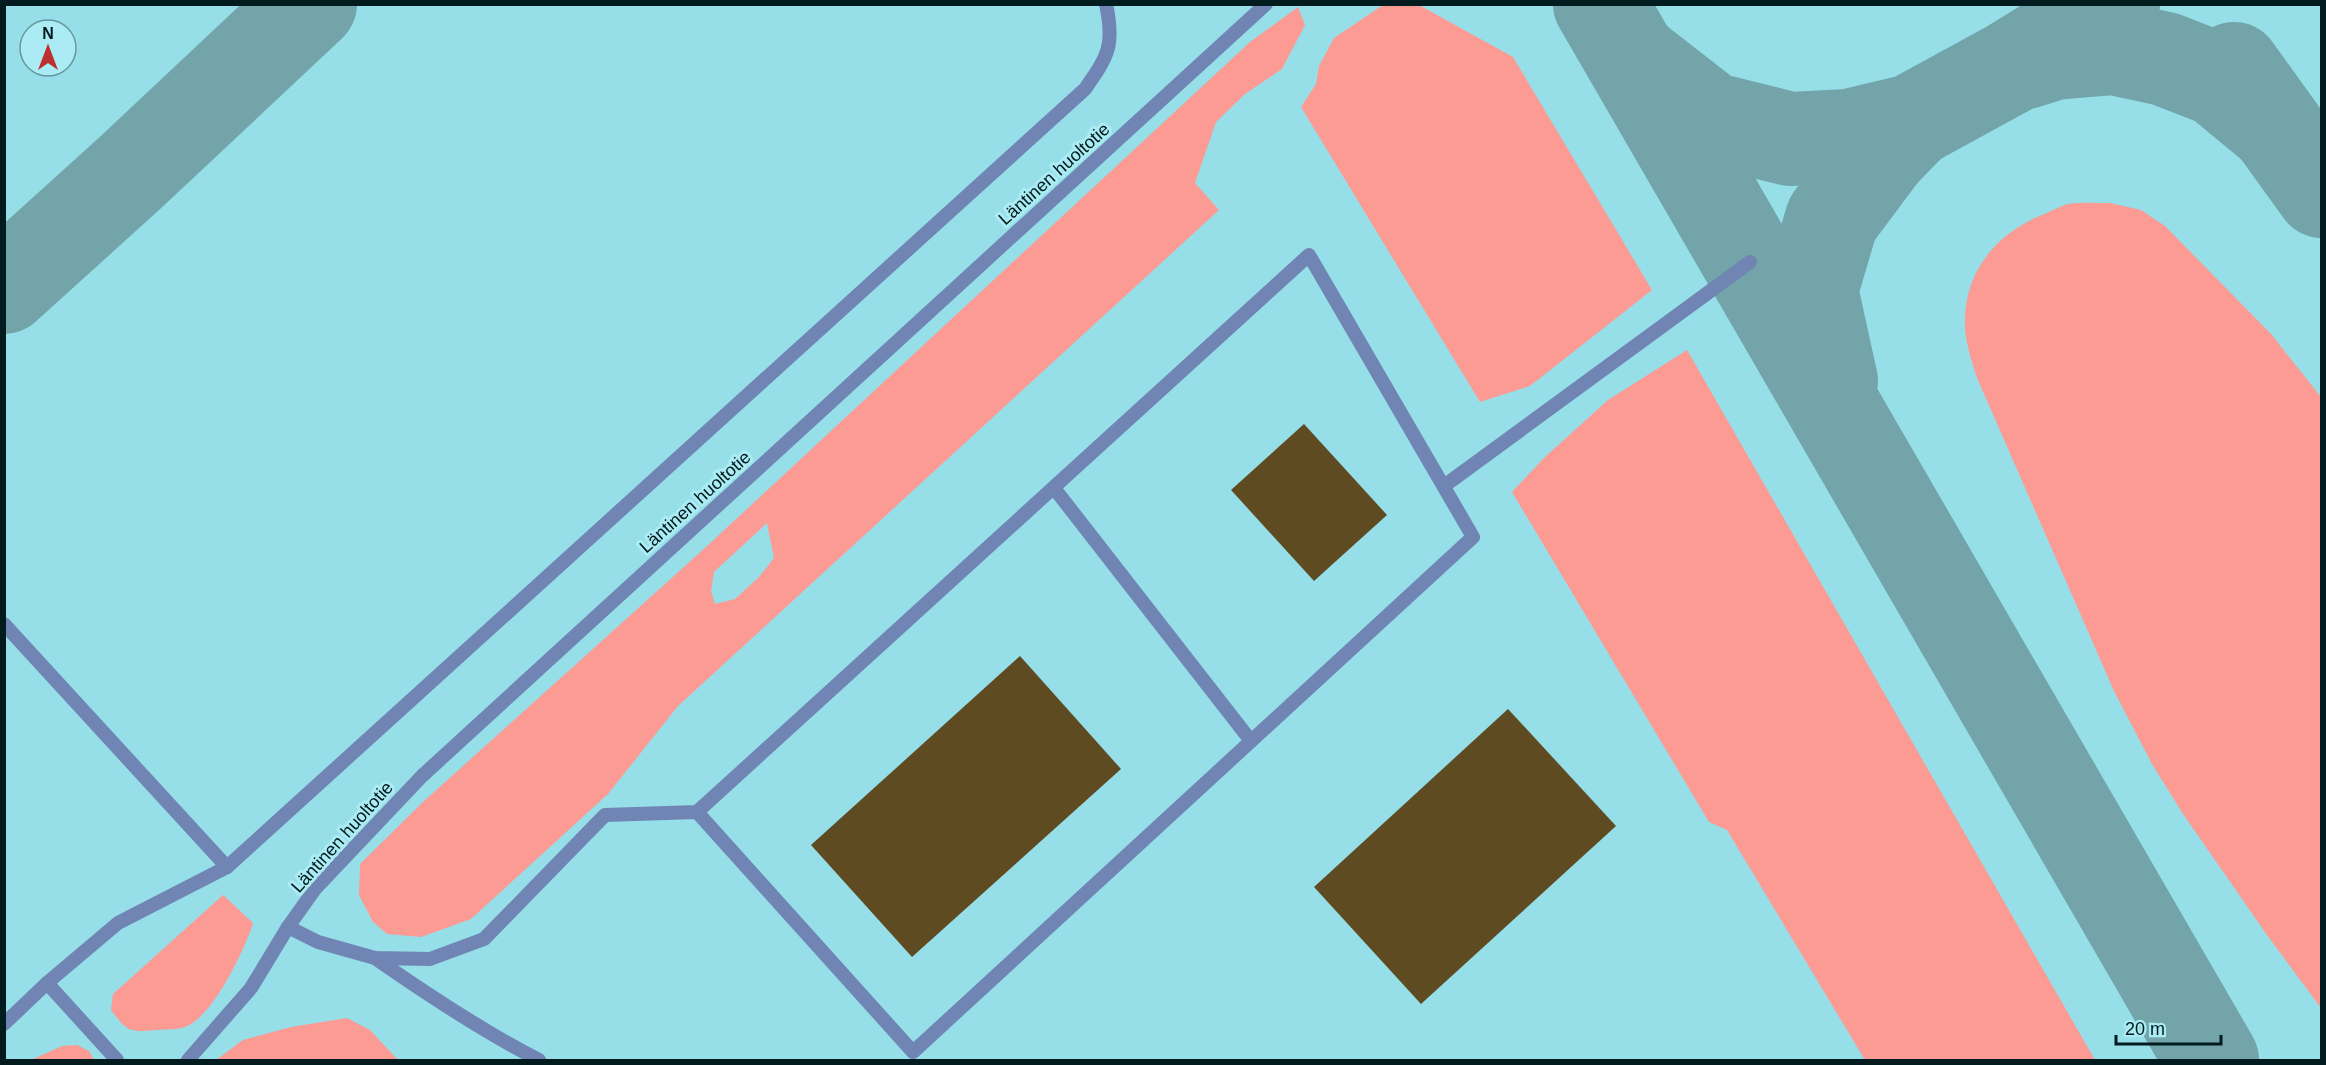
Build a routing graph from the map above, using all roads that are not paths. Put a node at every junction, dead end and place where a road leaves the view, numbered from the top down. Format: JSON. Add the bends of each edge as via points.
{"nodes":[{"id":1,"x":1106,"y":4,"type":"edge"},
{"id":2,"x":1266,"y":4,"type":"edge"},
{"id":3,"x":1749,"y":262,"type":"dead end"},
{"id":4,"x":1444,"y":486,"type":"junction"},
{"id":5,"x":1054,"y":488,"type":"junction"},
{"id":6,"x":4,"y":624,"type":"edge"},
{"id":7,"x":1251,"y":741,"type":"junction"},
{"id":8,"x":697,"y":812,"type":"junction"},
{"id":9,"x":227,"y":867,"type":"junction"},
{"id":10,"x":288,"y":927,"type":"junction"},
{"id":11,"x":375,"y":958,"type":"junction"},
{"id":12,"x":47,"y":983,"type":"junction"},
{"id":13,"x":4,"y":1024,"type":"edge"},
{"id":14,"x":117,"y":1060,"type":"edge"},
{"id":15,"x":188,"y":1060,"type":"edge"},
{"id":16,"x":539,"y":1060,"type":"edge"}],
"edges":[{"from":1,"to":9,"type":"lane","via":[[1111,28],[1106,60],[1085,89]]},
{"from":2,"to":10,"type":"lane","name":"Läntinen huoltotie","via":[[422,776],[315,889]]},
{"from":3,"to":4,"type":"lane"},
{"from":4,"to":5,"type":"lane","via":[[1309,255]]},
{"from":4,"to":7,"type":"lane","via":[[1473,537]]},
{"from":5,"to":7,"type":"lane"},
{"from":5,"to":8,"type":"lane"},
{"from":6,"to":9,"type":"lane"},
{"from":7,"to":8,"type":"lane","via":[[913,1052]]},
{"from":8,"to":11,"type":"lane","via":[[605,815],[484,939],[430,959]]},
{"from":9,"to":12,"type":"lane","via":[[118,923]]},
{"from":10,"to":11,"type":"lane","via":[[318,942]]},
{"from":10,"to":15,"type":"lane","name":"Läntinen huoltotie","via":[[251,988]]},
{"from":11,"to":16,"type":"lane","via":[[505,1043]]},
{"from":12,"to":13,"type":"lane"},
{"from":12,"to":14,"type":"lane"}]}
